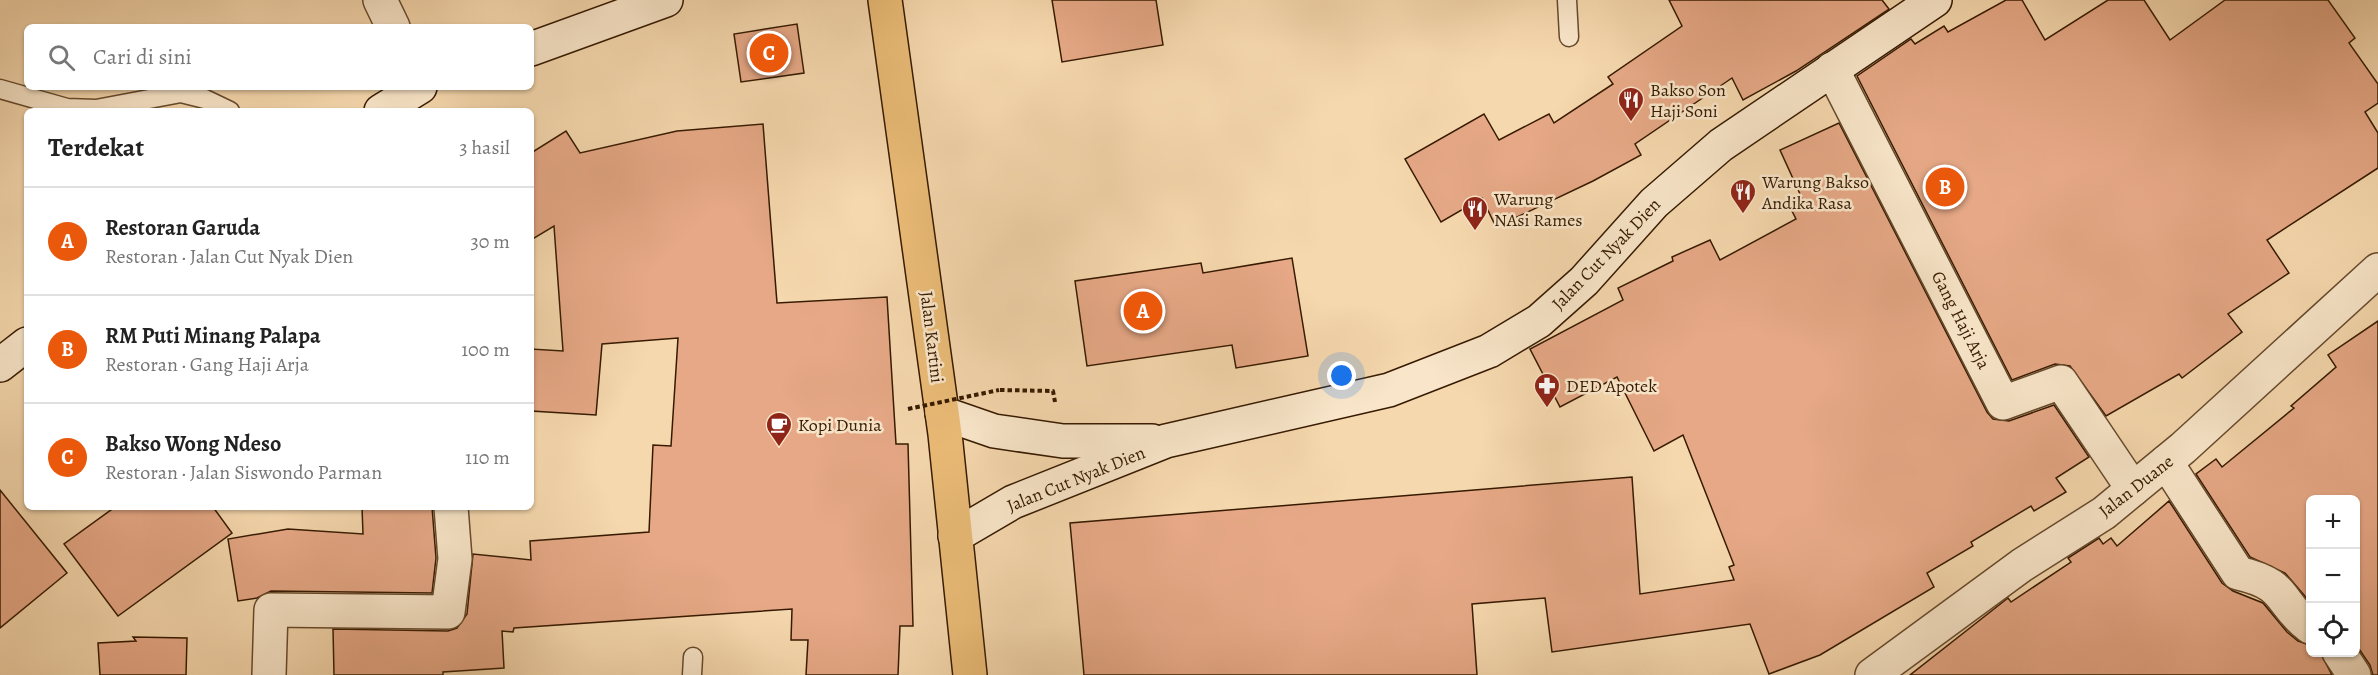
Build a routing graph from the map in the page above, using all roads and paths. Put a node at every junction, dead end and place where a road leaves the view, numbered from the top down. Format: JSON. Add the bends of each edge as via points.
{"nodes":[{"id":1,"x":380,"y":0,"type":"edge"},
{"id":2,"x":666,"y":0,"type":"edge"},
{"id":3,"x":885,"y":0,"type":"edge"},
{"id":4,"x":1567,"y":0,"type":"edge"},
{"id":5,"x":1935,"y":0,"type":"edge"},
{"id":6,"x":392,"y":24,"type":"edge"},
{"id":7,"x":1569,"y":37,"type":"dead end"},
{"id":8,"x":534,"y":47,"type":"edge"},
{"id":9,"x":1832,"y":69,"type":"junction"},
{"id":10,"x":0,"y":89,"type":"edge"},
{"id":11,"x":415,"y":90,"type":"edge"},
{"id":12,"x":67,"y":108,"type":"edge"},
{"id":13,"x":101,"y":108,"type":"edge"},
{"id":14,"x":224,"y":108,"type":"edge"},
{"id":15,"x":386,"y":108,"type":"edge"},
{"id":16,"x":2375,"y":278,"type":"edge"},
{"id":17,"x":24,"y":346,"type":"edge"},
{"id":18,"x":0,"y":365,"type":"edge"},
{"id":19,"x":1053,"y":391,"type":"dead end"},
{"id":20,"x":908,"y":409,"type":"dead end"},
{"id":21,"x":942,"y":413,"type":"junction"},
{"id":22,"x":1166,"y":441,"type":"junction"},
{"id":23,"x":2166,"y":462,"type":"junction"},
{"id":24,"x":2133,"y":489,"type":"junction"},
{"id":25,"x":452,"y":510,"type":"edge"},
{"id":26,"x":956,"y":536,"type":"junction"},
{"id":27,"x":2306,"y":624,"type":"edge"},
{"id":28,"x":2342,"y":657,"type":"edge"},
{"id":29,"x":269,"y":675,"type":"edge"},
{"id":30,"x":970,"y":675,"type":"edge"},
{"id":31,"x":1872,"y":675,"type":"edge"},
{"id":32,"x":2354,"y":675,"type":"edge"}],
"edges":[{"from":1,"to":6,"type":"street"},
{"from":2,"to":8,"type":"street"},
{"from":3,"to":21,"type":"highway","name":"Jalan Kartini"},
{"from":4,"to":7,"type":"lane"},
{"from":5,"to":9,"type":"street","name":"Jalan Cut Nyak Dien"},
{"from":9,"to":22,"type":"street","name":"Jalan Cut Nyak Dien","via":[[1721,145],[1654,203],[1584,281],[1539,321],[1488,351],[1389,390]]},
{"from":9,"to":24,"type":"street","name":"Gang Haji Arja","via":[[2003,404],[2061,382]]},
{"from":10,"to":12,"type":"lane"},
{"from":11,"to":15,"type":"street"},
{"from":13,"to":14,"type":"lane","via":[[181,93]]},
{"from":16,"to":23,"type":"street","name":"Jalan Duane"},
{"from":17,"to":18,"type":"street"},
{"from":19,"to":20,"type":"path","bridge":true,"via":[[999,390]]},
{"from":21,"to":22,"type":"street","name":"Jalan Cut Nyak Dien","via":[[994,431],[1063,441]]},
{"from":21,"to":26,"type":"highway","name":"Jalan Kartini"},
{"from":22,"to":26,"type":"street","name":"Jalan Cut Nyak Dien","via":[[1013,502]]},
{"from":23,"to":24,"type":"street","name":"Jalan Duane"},
{"from":23,"to":27,"type":"street","via":[[2238,573],[2263,579],[2280,590]]},
{"from":24,"to":31,"type":"street","name":"Jalan Duane"},
{"from":25,"to":29,"type":"street","via":[[454,559],[448,612],[271,610]]},
{"from":26,"to":30,"type":"highway","name":"Jalan Kartini"},
{"from":28,"to":32,"type":"street"}]}
